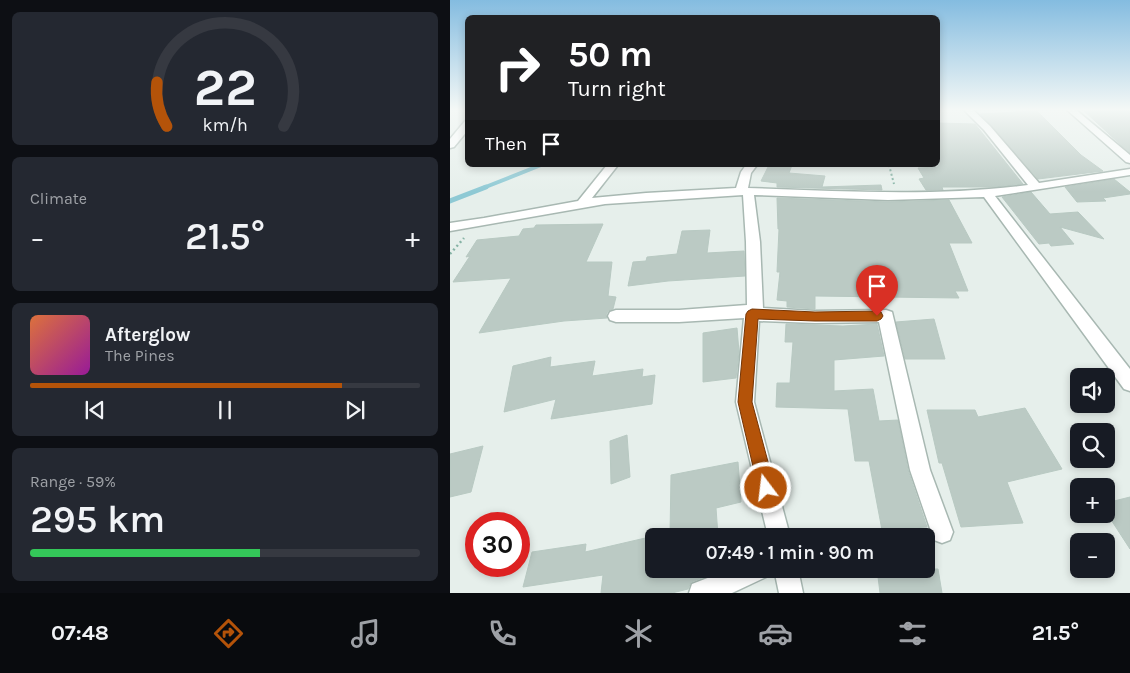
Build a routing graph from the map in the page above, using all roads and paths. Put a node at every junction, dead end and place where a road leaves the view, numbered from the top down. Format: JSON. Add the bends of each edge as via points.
{"nodes":[{"id":1,"x":994,"y":137,"type":"edge"},
{"id":2,"x":1103,"y":137,"type":"edge"},
{"id":3,"x":1130,"y":160,"type":"edge"},
{"id":4,"x":611,"y":167,"type":"edge"},
{"id":5,"x":750,"y":167,"type":"edge"},
{"id":6,"x":890,"y":167,"type":"edge"},
{"id":7,"x":1130,"y":172,"type":"edge"},
{"id":8,"x":1036,"y":187,"type":"junction"},
{"id":9,"x":744,"y":191,"type":"junction"},
{"id":10,"x":987,"y":193,"type":"junction"},
{"id":11,"x":898,"y":196,"type":"junction"},
{"id":12,"x":582,"y":204,"type":"junction"},
{"id":13,"x":450,"y":226,"type":"edge"},
{"id":14,"x":754,"y":312,"type":"junction"},
{"id":15,"x":616,"y":316,"type":"dead end"},
{"id":16,"x":1130,"y":382,"type":"edge"},
{"id":17,"x":777,"y":528,"type":"edge"},
{"id":18,"x":942,"y":532,"type":"dead end"},
{"id":19,"x":739,"y":578,"type":"edge"},
{"id":20,"x":788,"y":578,"type":"edge"},
{"id":21,"x":701,"y":593,"type":"edge"},
{"id":22,"x":791,"y":593,"type":"edge"}],
"edges":[{"from":1,"to":8,"type":"street"},
{"from":2,"to":3,"type":"street"},
{"from":4,"to":12,"type":"street"},
{"from":5,"to":9,"type":"street","via":[[746,172]]},
{"from":6,"to":11,"type":"path"},
{"from":7,"to":8,"type":"street"},
{"from":8,"to":10,"type":"street"},
{"from":9,"to":11,"type":"street"},
{"from":9,"to":12,"type":"street","via":[[633,196]]},
{"from":9,"to":14,"type":"street","via":[[753,242]]},
{"from":10,"to":11,"type":"street"},
{"from":10,"to":16,"type":"street"},
{"from":12,"to":13,"type":"street"},
{"from":14,"to":15,"type":"street"},
{"from":14,"to":17,"type":"street","via":[[745,402]]},
{"from":14,"to":18,"type":"street","via":[[815,317],[886,316],[920,470]]},
{"from":19,"to":21,"type":"street"},
{"from":20,"to":22,"type":"street"}]}
